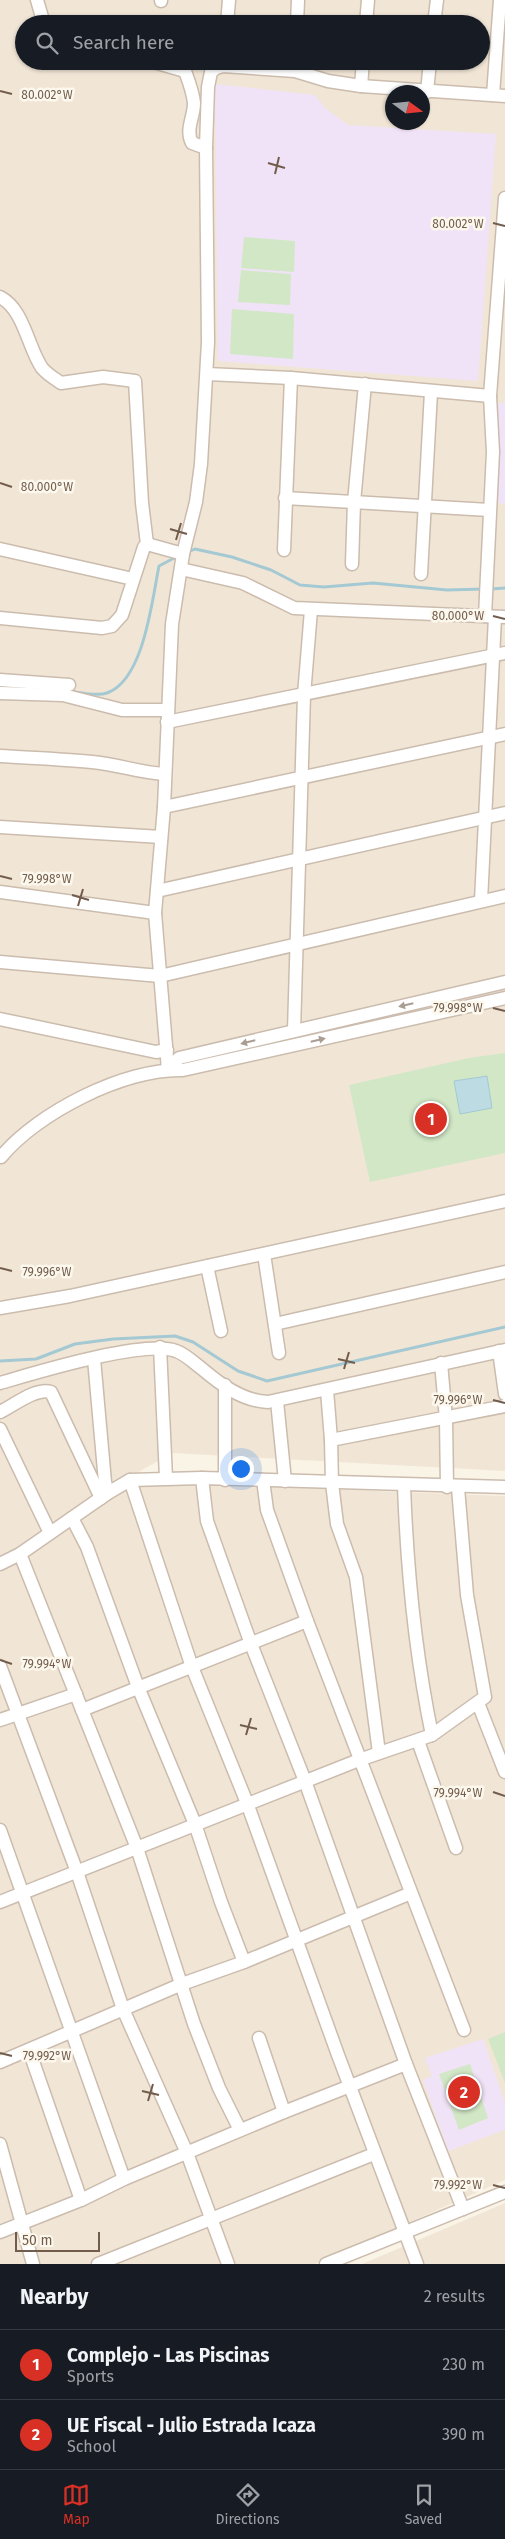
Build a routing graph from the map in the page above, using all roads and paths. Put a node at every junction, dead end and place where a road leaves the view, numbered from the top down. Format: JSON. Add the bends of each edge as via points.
{"nodes":[{"id":1,"x":37,"y":0,"type":"edge"},
{"id":2,"x":229,"y":0,"type":"edge"},
{"id":3,"x":298,"y":0,"type":"edge"},
{"id":4,"x":368,"y":0,"type":"edge"},
{"id":5,"x":436,"y":0,"type":"edge"},
{"id":6,"x":500,"y":0,"type":"edge"},
{"id":7,"x":41,"y":15,"type":"edge"},
{"id":8,"x":228,"y":15,"type":"edge"},
{"id":9,"x":297,"y":15,"type":"edge"},
{"id":10,"x":367,"y":15,"type":"edge"},
{"id":11,"x":435,"y":15,"type":"edge"},
{"id":12,"x":182,"y":70,"type":"edge"},
{"id":13,"x":214,"y":70,"type":"edge"},
{"id":14,"x":304,"y":70,"type":"edge"},
{"id":15,"x":362,"y":70,"type":"edge"},
{"id":16,"x":429,"y":70,"type":"edge"},
{"id":17,"x":428,"y":85,"type":"edge"},
{"id":18,"x":361,"y":86,"type":"junction"},
{"id":19,"x":385,"y":88,"type":"edge"},
{"id":20,"x":430,"y":92,"type":"edge"},
{"id":21,"x":499,"y":95,"type":"edge"},
{"id":22,"x":206,"y":148,"type":"junction"},
{"id":23,"x":505,"y":198,"type":"edge"},
{"id":24,"x":0,"y":297,"type":"edge"},
{"id":25,"x":207,"y":374,"type":"junction"},
{"id":26,"x":291,"y":378,"type":"junction"},
{"id":27,"x":364,"y":384,"type":"junction"},
{"id":28,"x":431,"y":392,"type":"junction"},
{"id":29,"x":490,"y":396,"type":"junction"},
{"id":30,"x":286,"y":498,"type":"junction"},
{"id":31,"x":354,"y":502,"type":"junction"},
{"id":32,"x":425,"y":506,"type":"junction"},
{"id":33,"x":489,"y":510,"type":"junction"},
{"id":34,"x":147,"y":544,"type":"junction"},
{"id":35,"x":0,"y":549,"type":"edge"},
{"id":36,"x":284,"y":550,"type":"dead end"},
{"id":37,"x":183,"y":554,"type":"junction"},
{"id":38,"x":352,"y":564,"type":"dead end"},
{"id":39,"x":181,"y":569,"type":"junction"},
{"id":40,"x":421,"y":574,"type":"dead end"},
{"id":41,"x":133,"y":579,"type":"junction"},
{"id":42,"x":311,"y":610,"type":"junction"},
{"id":43,"x":495,"y":617,"type":"edge"},
{"id":44,"x":0,"y":618,"type":"edge"},
{"id":45,"x":505,"y":652,"type":"edge"},
{"id":46,"x":492,"y":656,"type":"junction"},
{"id":47,"x":0,"y":680,"type":"edge"},
{"id":48,"x":69,"y":685,"type":"dead end"},
{"id":49,"x":0,"y":693,"type":"edge"},
{"id":50,"x":304,"y":695,"type":"junction"},
{"id":51,"x":167,"y":716,"type":"junction"},
{"id":52,"x":505,"y":734,"type":"edge"},
{"id":53,"x":491,"y":737,"type":"junction"},
{"id":54,"x":0,"y":756,"type":"edge"},
{"id":55,"x":164,"y":774,"type":"junction"},
{"id":56,"x":302,"y":777,"type":"junction"},
{"id":57,"x":164,"y":807,"type":"junction"},
{"id":58,"x":505,"y":814,"type":"edge"},
{"id":59,"x":486,"y":817,"type":"junction"},
{"id":60,"x":0,"y":828,"type":"edge"},
{"id":61,"x":161,"y":837,"type":"junction"},
{"id":62,"x":300,"y":858,"type":"junction"},
{"id":63,"x":157,"y":891,"type":"junction"},
{"id":64,"x":0,"y":892,"type":"edge"},
{"id":65,"x":505,"y":896,"type":"edge"},
{"id":66,"x":481,"y":901,"type":"junction"},
{"id":67,"x":155,"y":914,"type":"junction"},
{"id":68,"x":296,"y":945,"type":"junction"},
{"id":69,"x":0,"y":962,"type":"edge"},
{"id":70,"x":160,"y":976,"type":"junction"},
{"id":71,"x":505,"y":982,"type":"edge"},
{"id":72,"x":505,"y":998,"type":"edge"},
{"id":73,"x":0,"y":1019,"type":"edge"},
{"id":74,"x":294,"y":1031,"type":"junction"},
{"id":75,"x":167,"y":1050,"type":"junction"},
{"id":76,"x":168,"y":1070,"type":"junction"},
{"id":77,"x":0,"y":1157,"type":"edge"},
{"id":78,"x":505,"y":1201,"type":"edge"},
{"id":79,"x":264,"y":1254,"type":"junction"},
{"id":80,"x":207,"y":1266,"type":"junction"},
{"id":81,"x":505,"y":1272,"type":"edge"},
{"id":82,"x":0,"y":1308,"type":"edge"},
{"id":83,"x":275,"y":1324,"type":"junction"},
{"id":84,"x":221,"y":1332,"type":"dead end"},
{"id":85,"x":160,"y":1347,"type":"junction"},
{"id":86,"x":502,"y":1351,"type":"edge"},
{"id":87,"x":280,"y":1353,"type":"dead end"},
{"id":88,"x":94,"y":1359,"type":"junction"},
{"id":89,"x":441,"y":1363,"type":"junction"},
{"id":90,"x":0,"y":1383,"type":"edge"},
{"id":91,"x":225,"y":1386,"type":"junction"},
{"id":92,"x":327,"y":1390,"type":"junction"},
{"id":93,"x":505,"y":1394,"type":"edge"},
{"id":94,"x":278,"y":1401,"type":"junction"},
{"id":95,"x":505,"y":1406,"type":"edge"},
{"id":96,"x":0,"y":1412,"type":"edge"},
{"id":97,"x":446,"y":1419,"type":"junction"},
{"id":98,"x":0,"y":1429,"type":"edge"},
{"id":99,"x":331,"y":1440,"type":"junction"},
{"id":100,"x":166,"y":1478,"type":"junction"},
{"id":101,"x":202,"y":1478,"type":"junction"},
{"id":102,"x":130,"y":1480,"type":"junction"},
{"id":103,"x":225,"y":1480,"type":"junction"},
{"id":104,"x":263,"y":1480,"type":"junction"},
{"id":105,"x":285,"y":1481,"type":"junction"},
{"id":106,"x":332,"y":1483,"type":"junction"},
{"id":107,"x":404,"y":1486,"type":"junction"},
{"id":108,"x":452,"y":1487,"type":"junction"},
{"id":109,"x":505,"y":1487,"type":"edge"},
{"id":110,"x":104,"y":1495,"type":"junction"},
{"id":111,"x":72,"y":1518,"type":"junction"},
{"id":112,"x":50,"y":1533,"type":"junction"},
{"id":113,"x":20,"y":1554,"type":"junction"},
{"id":114,"x":0,"y":1564,"type":"edge"},
{"id":115,"x":307,"y":1621,"type":"junction"},
{"id":116,"x":251,"y":1644,"type":"junction"},
{"id":117,"x":0,"y":1666,"type":"edge"},
{"id":118,"x":192,"y":1667,"type":"junction"},
{"id":119,"x":138,"y":1688,"type":"junction"},
{"id":120,"x":76,"y":1694,"type":"junction"},
{"id":121,"x":478,"y":1703,"type":"junction"},
{"id":122,"x":82,"y":1710,"type":"junction"},
{"id":123,"x":18,"y":1715,"type":"junction"},
{"id":124,"x":0,"y":1720,"type":"edge"},
{"id":125,"x":432,"y":1735,"type":"junction"},
{"id":126,"x":418,"y":1741,"type":"junction"},
{"id":127,"x":379,"y":1753,"type":"junction"},
{"id":128,"x":359,"y":1760,"type":"junction"},
{"id":129,"x":505,"y":1772,"type":"edge"},
{"id":130,"x":306,"y":1781,"type":"junction"},
{"id":131,"x":248,"y":1803,"type":"junction"},
{"id":132,"x":195,"y":1824,"type":"junction"},
{"id":133,"x":0,"y":1830,"type":"edge"},
{"id":134,"x":138,"y":1848,"type":"junction"},
{"id":135,"x":456,"y":1848,"type":"dead end"},
{"id":136,"x":77,"y":1872,"type":"junction"},
{"id":137,"x":23,"y":1892,"type":"junction"},
{"id":138,"x":411,"y":1893,"type":"junction"},
{"id":139,"x":0,"y":1902,"type":"edge"},
{"id":140,"x":353,"y":1916,"type":"junction"},
{"id":141,"x":298,"y":1940,"type":"junction"},
{"id":142,"x":244,"y":1962,"type":"junction"},
{"id":143,"x":182,"y":1984,"type":"junction"},
{"id":144,"x":123,"y":2009,"type":"junction"},
{"id":145,"x":464,"y":2030,"type":"dead end"},
{"id":146,"x":70,"y":2032,"type":"junction"},
{"id":147,"x":259,"y":2038,"type":"dead end"},
{"id":148,"x":30,"y":2050,"type":"junction"},
{"id":149,"x":0,"y":2062,"type":"edge"},
{"id":150,"x":406,"y":2064,"type":"junction"},
{"id":151,"x":350,"y":2087,"type":"junction"},
{"id":152,"x":284,"y":2112,"type":"junction"},
{"id":153,"x":240,"y":2130,"type":"junction"},
{"id":154,"x":0,"y":2144,"type":"edge"},
{"id":155,"x":187,"y":2153,"type":"junction"},
{"id":156,"x":374,"y":2154,"type":"junction"},
{"id":157,"x":124,"y":2179,"type":"junction"},
{"id":158,"x":505,"y":2192,"type":"edge"},
{"id":159,"x":81,"y":2200,"type":"junction"},
{"id":160,"x":464,"y":2209,"type":"junction"},
{"id":161,"x":211,"y":2218,"type":"junction"},
{"id":162,"x":21,"y":2222,"type":"junction"},
{"id":163,"x":0,"y":2232,"type":"edge"},
{"id":164,"x":405,"y":2232,"type":"junction"},
{"id":165,"x":33,"y":2264,"type":"edge"},
{"id":166,"x":98,"y":2264,"type":"edge"},
{"id":167,"x":228,"y":2264,"type":"edge"},
{"id":168,"x":326,"y":2264,"type":"edge"},
{"id":169,"x":416,"y":2264,"type":"edge"}],
"edges":[{"from":1,"to":7,"type":"street"},
{"from":2,"to":8,"type":"street"},
{"from":3,"to":9,"type":"street"},
{"from":4,"to":10,"type":"street"},
{"from":5,"to":11,"type":"street"},
{"from":6,"to":21,"type":"street"},
{"from":12,"to":22,"type":"street","via":[[185,71],[192,89],[194,106],[189,137],[192,143]]},
{"from":13,"to":22,"type":"street","via":[[208,87]]},
{"from":14,"to":18,"type":"street","via":[[328,81]]},
{"from":15,"to":18,"type":"street"},
{"from":16,"to":17,"type":"street"},
{"from":18,"to":19,"type":"street"},
{"from":20,"to":21,"type":"street"},
{"from":22,"to":25,"type":"street"},
{"from":23,"to":29,"type":"street"},
{"from":24,"to":34,"type":"street","via":[[15,313],[43,369],[61,383],[103,377],[134,381]]},
{"from":25,"to":26,"type":"street"},
{"from":25,"to":37,"type":"street","via":[[202,464]]},
{"from":26,"to":27,"type":"street"},
{"from":26,"to":30,"type":"street"},
{"from":27,"to":28,"type":"street"},
{"from":27,"to":31,"type":"street"},
{"from":28,"to":29,"type":"street"},
{"from":28,"to":32,"type":"street"},
{"from":29,"to":33,"type":"street","via":[[493,452]]},
{"from":30,"to":31,"type":"street"},
{"from":30,"to":36,"type":"street"},
{"from":31,"to":32,"type":"street"},
{"from":31,"to":38,"type":"street"},
{"from":32,"to":33,"type":"street"},
{"from":32,"to":40,"type":"street"},
{"from":33,"to":43,"type":"street"},
{"from":34,"to":37,"type":"street"},
{"from":34,"to":41,"type":"street","via":[[141,552]]},
{"from":35,"to":41,"type":"street"},
{"from":37,"to":39,"type":"street"},
{"from":39,"to":42,"type":"street","via":[[235,580],[294,608]]},
{"from":39,"to":51,"type":"street","via":[[172,624]]},
{"from":41,"to":44,"type":"street","via":[[122,615],[112,626],[102,628]]},
{"from":42,"to":43,"type":"street"},
{"from":42,"to":50,"type":"street"},
{"from":43,"to":46,"type":"street"},
{"from":45,"to":46,"type":"street"},
{"from":46,"to":50,"type":"street"},
{"from":46,"to":53,"type":"street"},
{"from":47,"to":48,"type":"street"},
{"from":49,"to":51,"type":"street","via":[[63,695],[122,710]]},
{"from":50,"to":51,"type":"street"},
{"from":50,"to":56,"type":"street"},
{"from":51,"to":55,"type":"street"},
{"from":52,"to":53,"type":"street"},
{"from":53,"to":56,"type":"street"},
{"from":53,"to":59,"type":"street"},
{"from":54,"to":55,"type":"street","via":[[92,762]]},
{"from":55,"to":57,"type":"street"},
{"from":56,"to":57,"type":"street"},
{"from":56,"to":62,"type":"street"},
{"from":57,"to":61,"type":"street"},
{"from":58,"to":59,"type":"street"},
{"from":59,"to":62,"type":"street"},
{"from":59,"to":66,"type":"street"},
{"from":60,"to":61,"type":"street"},
{"from":61,"to":63,"type":"street"},
{"from":62,"to":63,"type":"street"},
{"from":62,"to":68,"type":"street"},
{"from":63,"to":67,"type":"street"},
{"from":64,"to":67,"type":"street"},
{"from":65,"to":66,"type":"street"},
{"from":66,"to":68,"type":"street"},
{"from":67,"to":70,"type":"street"},
{"from":68,"to":70,"type":"street"},
{"from":68,"to":74,"type":"street"},
{"from":69,"to":70,"type":"street"},
{"from":70,"to":75,"type":"street"},
{"from":71,"to":74,"type":"street","one_way":true},
{"from":76,"to":72,"type":"street","one_way":true,"via":[[182,1070]]},
{"from":73,"to":75,"type":"street","via":[[156,1052]]},
{"from":74,"to":76,"type":"street","one_way":true,"via":[[180,1058]]},
{"from":75,"to":76,"type":"street"},
{"from":76,"to":77,"type":"street","via":[[91,1092],[38,1123],[13,1142]]},
{"from":78,"to":79,"type":"street"},
{"from":79,"to":80,"type":"street"},
{"from":79,"to":83,"type":"street"},
{"from":80,"to":82,"type":"street"},
{"from":80,"to":84,"type":"street"},
{"from":81,"to":83,"type":"street"},
{"from":83,"to":87,"type":"street"},
{"from":85,"to":88,"type":"street"},
{"from":85,"to":91,"type":"street","via":[[186,1356]]},
{"from":85,"to":100,"type":"street"},
{"from":86,"to":89,"type":"street"},
{"from":86,"to":93,"type":"street"},
{"from":88,"to":90,"type":"street"},
{"from":88,"to":110,"type":"street"},
{"from":89,"to":92,"type":"street"},
{"from":89,"to":97,"type":"street"},
{"from":91,"to":94,"type":"street","via":[[247,1399]]},
{"from":91,"to":103,"type":"street"},
{"from":92,"to":94,"type":"street"},
{"from":92,"to":99,"type":"street"},
{"from":94,"to":105,"type":"street"},
{"from":95,"to":97,"type":"street"},
{"from":96,"to":110,"type":"street","via":[[37,1393],[51,1392]]},
{"from":97,"to":99,"type":"street"},
{"from":97,"to":108,"type":"street"},
{"from":98,"to":112,"type":"street"},
{"from":99,"to":106,"type":"street"},
{"from":100,"to":101,"type":"street"},
{"from":100,"to":102,"type":"street"},
{"from":101,"to":103,"type":"street"},
{"from":101,"to":116,"type":"street","via":[[207,1521]]},
{"from":102,"to":110,"type":"street"},
{"from":102,"to":118,"type":"street"},
{"from":103,"to":104,"type":"street"},
{"from":104,"to":105,"type":"street"},
{"from":104,"to":115,"type":"street","via":[[267,1510]]},
{"from":105,"to":106,"type":"street"},
{"from":106,"to":107,"type":"street"},
{"from":106,"to":127,"type":"street","via":[[337,1524],[356,1577]]},
{"from":107,"to":108,"type":"street"},
{"from":107,"to":125,"type":"street","via":[[407,1566],[424,1701]]},
{"from":108,"to":109,"type":"street"},
{"from":108,"to":121,"type":"street","via":[[467,1595],[485,1690],[485,1697]]},
{"from":110,"to":111,"type":"street"},
{"from":111,"to":112,"type":"street"},
{"from":111,"to":119,"type":"street","via":[[87,1546]]},
{"from":112,"to":113,"type":"street"},
{"from":113,"to":114,"type":"street"},
{"from":113,"to":120,"type":"street"},
{"from":115,"to":116,"type":"street"},
{"from":115,"to":128,"type":"street"},
{"from":116,"to":118,"type":"street"},
{"from":116,"to":130,"type":"street"},
{"from":117,"to":123,"type":"street"},
{"from":118,"to":119,"type":"street"},
{"from":118,"to":131,"type":"street"},
{"from":119,"to":122,"type":"street"},
{"from":119,"to":132,"type":"street"},
{"from":120,"to":122,"type":"street"},
{"from":120,"to":123,"type":"street"},
{"from":121,"to":125,"type":"street"},
{"from":121,"to":129,"type":"street"},
{"from":122,"to":134,"type":"street"},
{"from":123,"to":124,"type":"street"},
{"from":123,"to":136,"type":"street"},
{"from":125,"to":126,"type":"street"},
{"from":126,"to":127,"type":"street"},
{"from":126,"to":135,"type":"street"},
{"from":127,"to":128,"type":"street"},
{"from":128,"to":130,"type":"street"},
{"from":128,"to":138,"type":"street"},
{"from":130,"to":131,"type":"street"},
{"from":130,"to":140,"type":"street"},
{"from":131,"to":132,"type":"street"},
{"from":131,"to":141,"type":"street"},
{"from":132,"to":134,"type":"street"},
{"from":132,"to":142,"type":"street"},
{"from":133,"to":137,"type":"street"},
{"from":134,"to":136,"type":"street"},
{"from":134,"to":143,"type":"street"},
{"from":136,"to":137,"type":"street"},
{"from":136,"to":144,"type":"street"},
{"from":137,"to":139,"type":"street"},
{"from":137,"to":146,"type":"street"},
{"from":138,"to":140,"type":"street"},
{"from":138,"to":145,"type":"street"},
{"from":140,"to":141,"type":"street"},
{"from":140,"to":150,"type":"street"},
{"from":141,"to":142,"type":"street"},
{"from":141,"to":151,"type":"street"},
{"from":142,"to":143,"type":"street"},
{"from":143,"to":144,"type":"street"},
{"from":143,"to":153,"type":"street","via":[[219,2088]]},
{"from":144,"to":146,"type":"street"},
{"from":144,"to":155,"type":"street"},
{"from":146,"to":148,"type":"street"},
{"from":146,"to":157,"type":"street"},
{"from":147,"to":152,"type":"street"},
{"from":148,"to":149,"type":"street"},
{"from":148,"to":159,"type":"street"},
{"from":150,"to":151,"type":"street"},
{"from":150,"to":160,"type":"street"},
{"from":151,"to":152,"type":"street"},
{"from":151,"to":156,"type":"street"},
{"from":152,"to":153,"type":"street"},
{"from":153,"to":155,"type":"street"},
{"from":154,"to":162,"type":"street"},
{"from":155,"to":157,"type":"street"},
{"from":155,"to":161,"type":"street"},
{"from":156,"to":161,"type":"street"},
{"from":156,"to":164,"type":"street"},
{"from":157,"to":159,"type":"street"},
{"from":158,"to":160,"type":"street"},
{"from":159,"to":162,"type":"street"},
{"from":160,"to":164,"type":"street"},
{"from":161,"to":166,"type":"street"},
{"from":161,"to":167,"type":"street"},
{"from":162,"to":163,"type":"street"},
{"from":162,"to":165,"type":"street"},
{"from":164,"to":168,"type":"street"},
{"from":164,"to":169,"type":"street"}]}
